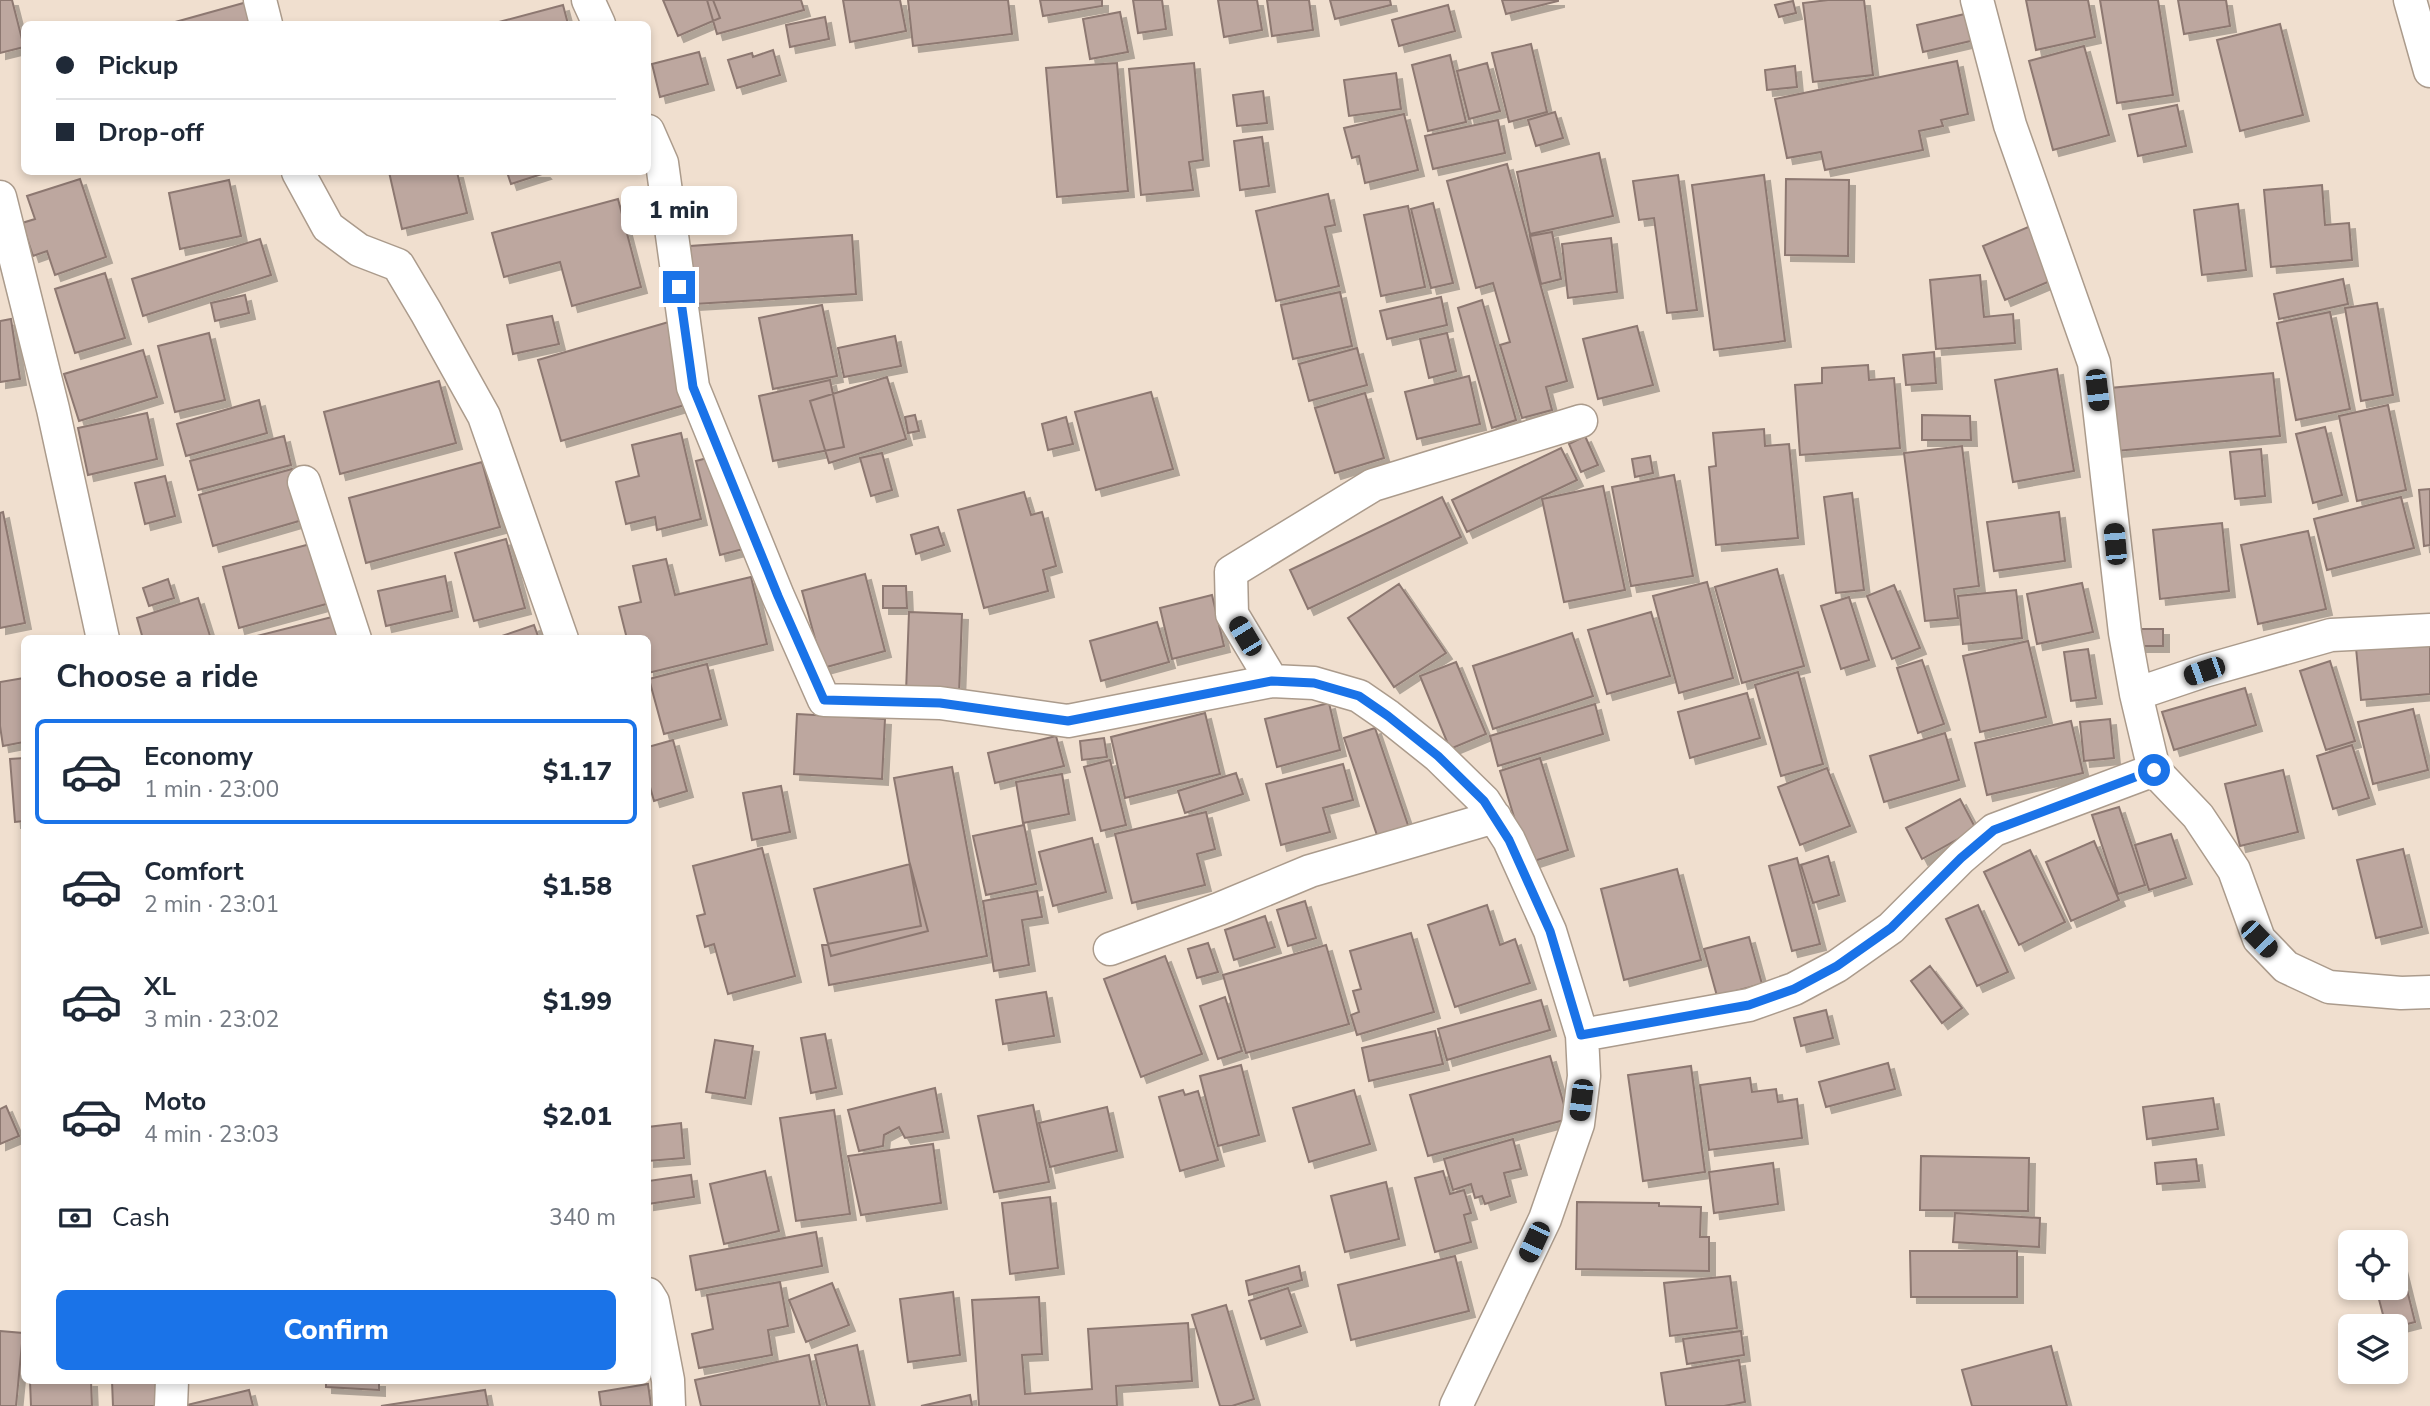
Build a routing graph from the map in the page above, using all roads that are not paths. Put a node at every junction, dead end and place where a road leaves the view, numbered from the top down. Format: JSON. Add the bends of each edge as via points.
{"nodes":[{"id":1,"x":260,"y":0,"type":"edge"},
{"id":2,"x":588,"y":0,"type":"edge"},
{"id":3,"x":1977,"y":0,"type":"edge"},
{"id":4,"x":2410,"y":0,"type":"edge"},
{"id":5,"x":265,"y":21,"type":"edge"},
{"id":6,"x":598,"y":21,"type":"edge"},
{"id":7,"x":2430,"y":71,"type":"edge"},
{"id":8,"x":651,"y":138,"type":"edge"},
{"id":9,"x":300,"y":175,"type":"edge"},
{"id":10,"x":0,"y":197,"type":"edge"},
{"id":11,"x":1581,"y":421,"type":"dead end"},
{"id":12,"x":304,"y":482,"type":"dead end"},
{"id":13,"x":2430,"y":630,"type":"edge"},
{"id":14,"x":102,"y":635,"type":"edge"},
{"id":15,"x":354,"y":635,"type":"edge"},
{"id":16,"x":561,"y":635,"type":"edge"},
{"id":17,"x":1272,"y":681,"type":"junction"},
{"id":18,"x":2136,"y":694,"type":"junction"},
{"id":19,"x":2154,"y":770,"type":"junction"},
{"id":20,"x":1494,"y":817,"type":"junction"},
{"id":21,"x":1110,"y":949,"type":"dead end"},
{"id":22,"x":2430,"y":992,"type":"edge"},
{"id":23,"x":1581,"y":1035,"type":"junction"},
{"id":24,"x":651,"y":1299,"type":"edge"},
{"id":25,"x":172,"y":1384,"type":"edge"},
{"id":26,"x":171,"y":1406,"type":"edge"},
{"id":27,"x":669,"y":1406,"type":"edge"},
{"id":28,"x":1456,"y":1406,"type":"edge"}],
"edges":[{"from":1,"to":5,"type":"street"},
{"from":2,"to":6,"type":"street"},
{"from":3,"to":18,"type":"street","via":[[2010,125],[2094,363]]},
{"from":4,"to":7,"type":"street"},
{"from":8,"to":17,"type":"street","via":[[662,163],[693,387],[824,700],[940,703],[1068,721]]},
{"from":9,"to":16,"type":"street","via":[[328,227],[359,250],[398,265],[426,312],[484,416]]},
{"from":10,"to":14,"type":"street"},
{"from":11,"to":17,"type":"street","via":[[1373,485],[1231,572],[1232,614]]},
{"from":12,"to":15,"type":"street"},
{"from":13,"to":18,"type":"street","via":[[2332,635]]},
{"from":17,"to":20,"type":"street","via":[[1314,683],[1359,696],[1438,756]]},
{"from":18,"to":19,"type":"street"},
{"from":19,"to":22,"type":"street","via":[[2197,816],[2234,870],[2259,939],[2286,967],[2329,987]]},
{"from":19,"to":23,"type":"street","via":[[1994,830],[1891,928],[1794,989],[1749,1005]]},
{"from":20,"to":21,"type":"street","via":[[1310,871]]},
{"from":20,"to":23,"type":"street","via":[[1550,931]]},
{"from":23,"to":28,"type":"street","via":[[1584,1076],[1578,1125],[1545,1219]]},
{"from":24,"to":27,"type":"street"},
{"from":25,"to":26,"type":"street"}]}
